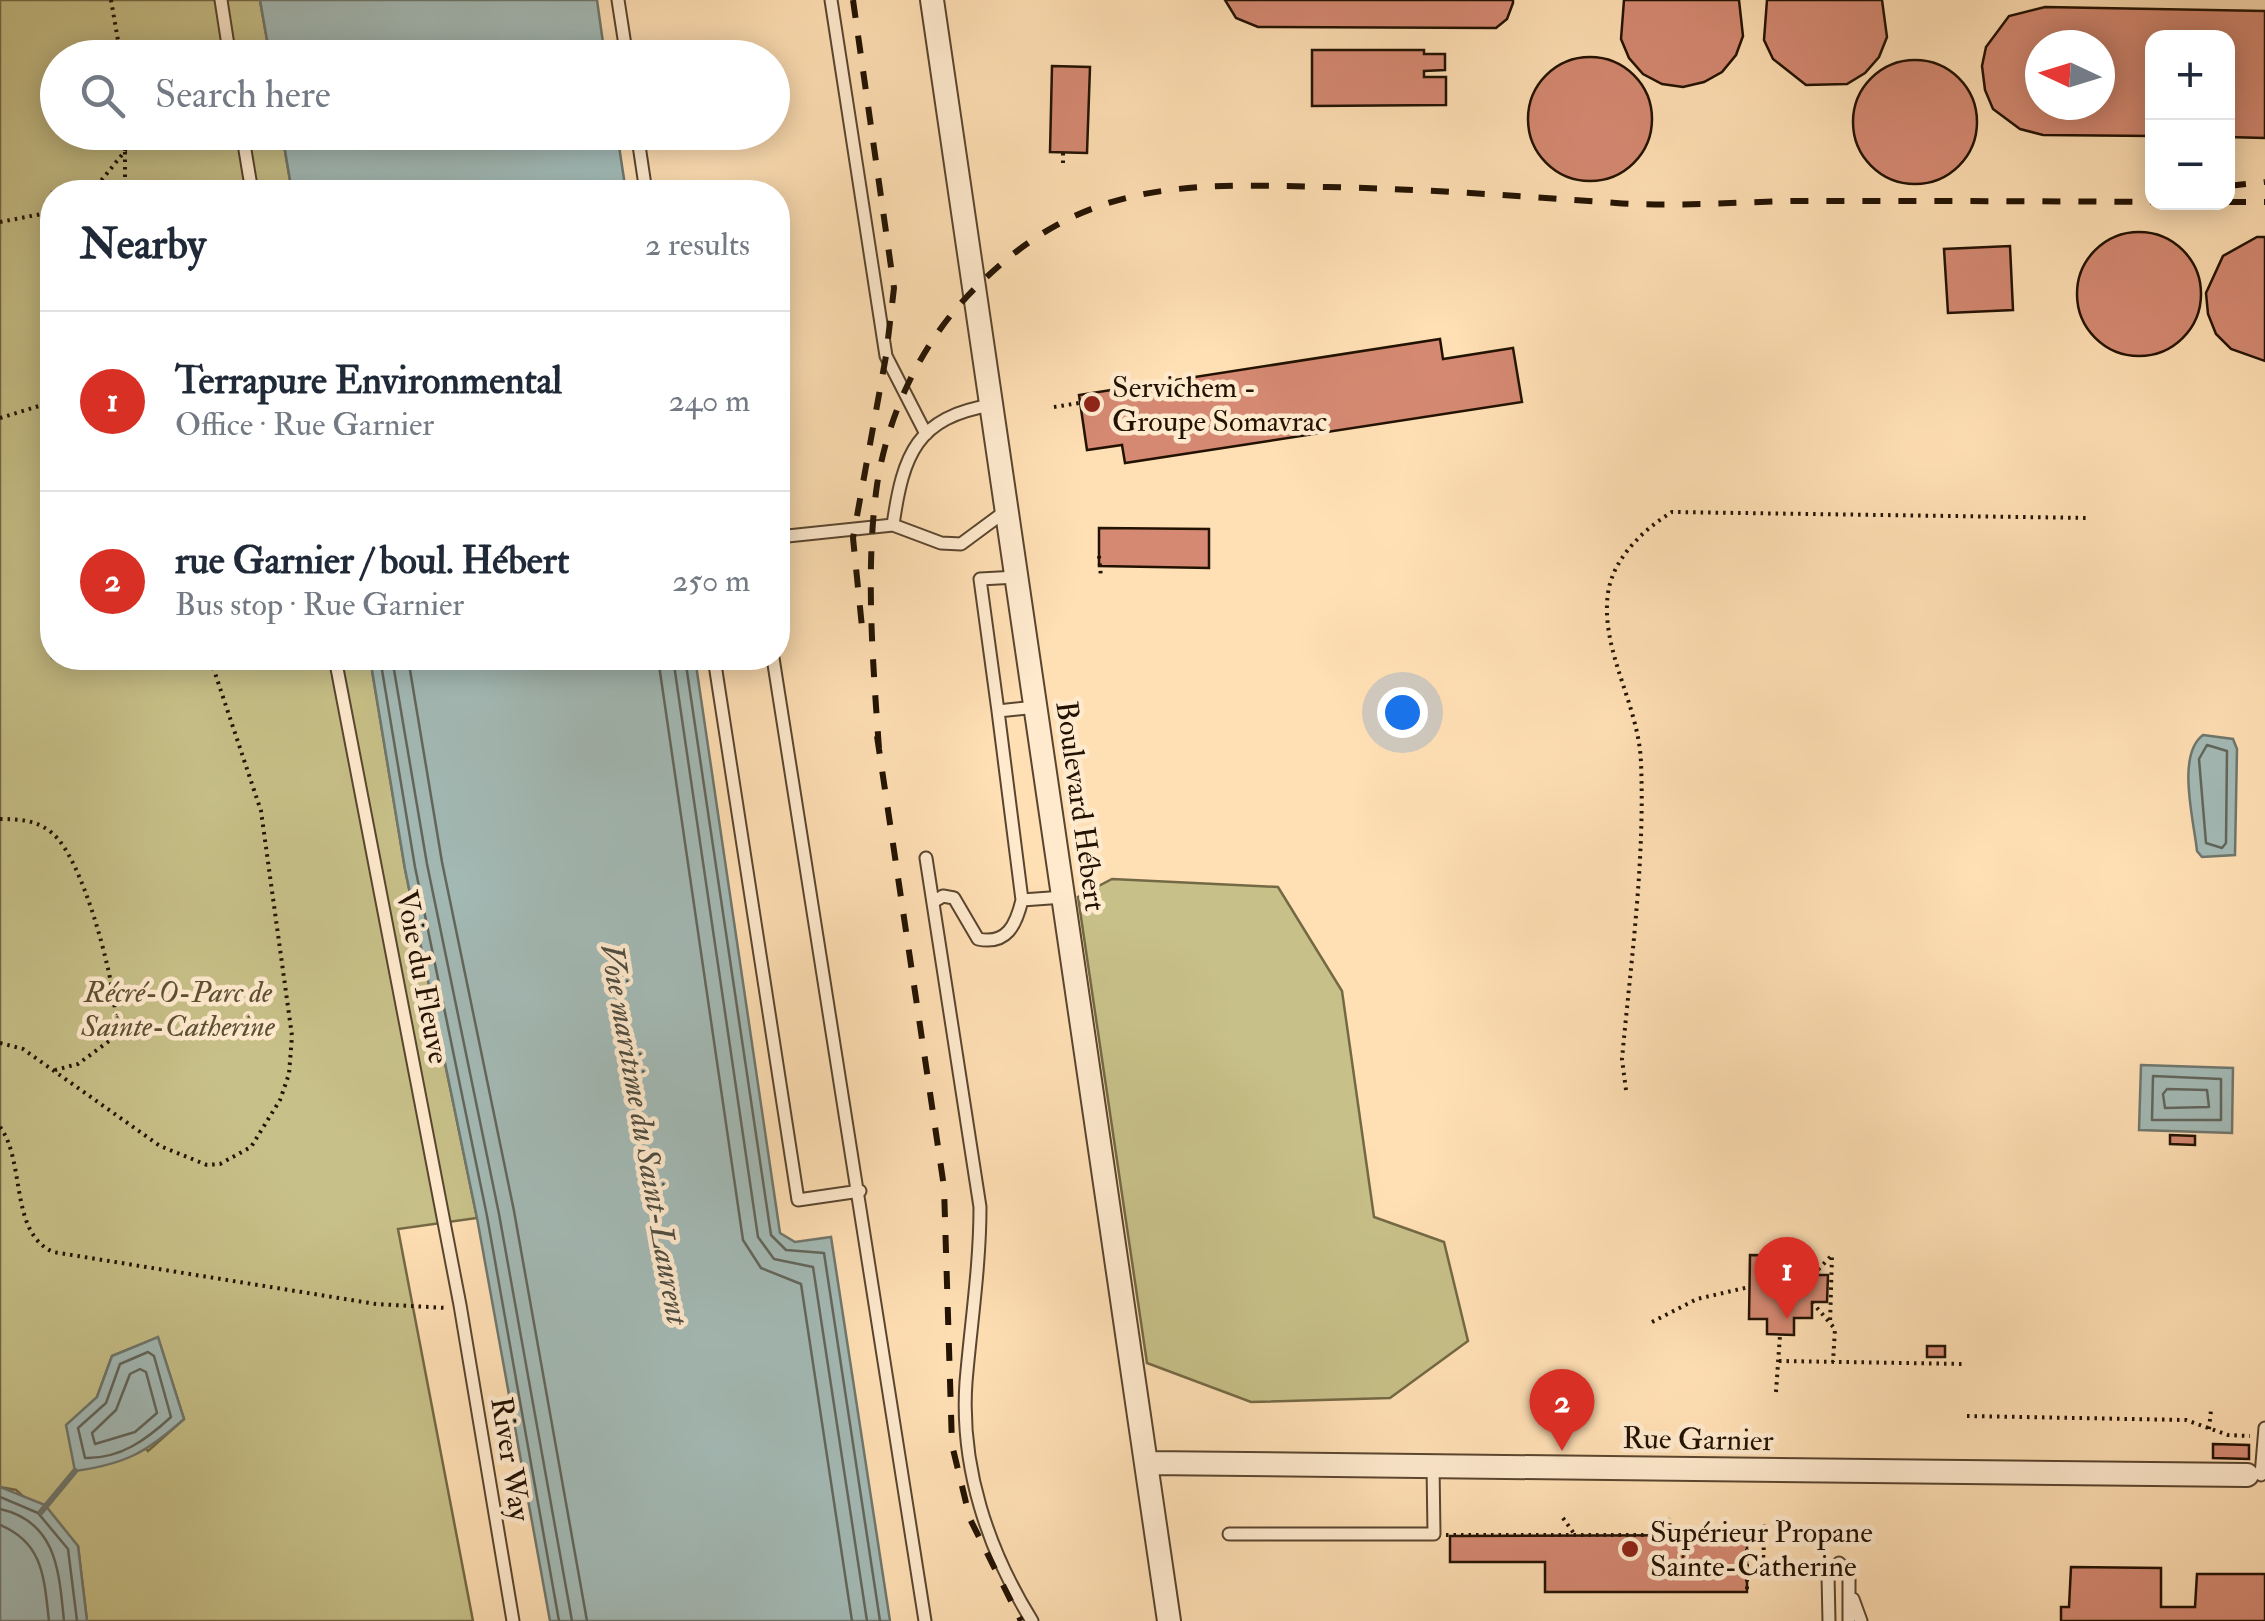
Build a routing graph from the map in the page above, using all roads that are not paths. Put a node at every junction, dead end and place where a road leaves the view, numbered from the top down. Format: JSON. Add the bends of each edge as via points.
{"nodes":[{"id":1,"x":221,"y":0,"type":"edge"},
{"id":2,"x":618,"y":0,"type":"edge"},
{"id":3,"x":831,"y":0,"type":"edge"},
{"id":4,"x":932,"y":0,"type":"edge"},
{"id":5,"x":227,"y":40,"type":"edge"},
{"id":6,"x":624,"y":40,"type":"edge"},
{"id":7,"x":245,"y":150,"type":"edge"},
{"id":8,"x":640,"y":150,"type":"edge"},
{"id":9,"x":250,"y":180,"type":"edge"},
{"id":10,"x":644,"y":180,"type":"edge"},
{"id":11,"x":992,"y":406,"type":"junction"},
{"id":12,"x":926,"y":434,"type":"junction"},
{"id":13,"x":1007,"y":510,"type":"junction"},
{"id":14,"x":893,"y":524,"type":"junction"},
{"id":15,"x":790,"y":537,"type":"edge"},
{"id":16,"x":1018,"y":577,"type":"junction"},
{"id":17,"x":337,"y":670,"type":"edge"},
{"id":18,"x":716,"y":670,"type":"edge"},
{"id":19,"x":775,"y":670,"type":"edge"},
{"id":20,"x":1036,"y":707,"type":"junction"},
{"id":21,"x":998,"y":711,"type":"junction"},
{"id":22,"x":926,"y":858,"type":"dead end"},
{"id":23,"x":1064,"y":896,"type":"junction"},
{"id":24,"x":1022,"y":900,"type":"junction"},
{"id":25,"x":933,"y":902,"type":"junction"},
{"id":26,"x":860,"y":1191,"type":"junction"},
{"id":27,"x":460,"y":1306,"type":"joint"},
{"id":28,"x":2265,"y":1428,"type":"edge"},
{"id":29,"x":2264,"y":1437,"type":"edge"},
{"id":30,"x":1147,"y":1463,"type":"junction"},
{"id":31,"x":1433,"y":1465,"type":"junction"},
{"id":32,"x":2258,"y":1475,"type":"edge"},
{"id":33,"x":1229,"y":1534,"type":"dead end"},
{"id":34,"x":1849,"y":1590,"type":"junction"},
{"id":35,"x":921,"y":1596,"type":"junction"},
{"id":36,"x":513,"y":1621,"type":"edge"},
{"id":37,"x":925,"y":1621,"type":"edge"},
{"id":38,"x":934,"y":1621,"type":"edge"},
{"id":39,"x":1032,"y":1621,"type":"edge"},
{"id":40,"x":1168,"y":1621,"type":"edge"},
{"id":41,"x":1828,"y":1621,"type":"edge"},
{"id":42,"x":1848,"y":1621,"type":"edge"},
{"id":43,"x":1861,"y":1621,"type":"edge"}],
"edges":[{"from":1,"to":5,"type":"lane"},
{"from":2,"to":6,"type":"lane"},
{"from":3,"to":12,"type":"lane","via":[[886,356]]},
{"from":4,"to":11,"type":"street","name":"Boulevard Hébert"},
{"from":7,"to":9,"type":"lane"},
{"from":8,"to":10,"type":"lane"},
{"from":11,"to":12,"type":"lane","via":[[944,416]]},
{"from":11,"to":13,"type":"street","name":"Boulevard Hébert"},
{"from":12,"to":14,"type":"lane","via":[[899,484]]},
{"from":13,"to":14,"type":"lane","via":[[960,544]]},
{"from":13,"to":16,"type":"street","name":"Boulevard Hébert"},
{"from":14,"to":15,"type":"lane"},
{"from":16,"to":20,"type":"street","name":"Boulevard Hébert"},
{"from":16,"to":21,"type":"lane","via":[[980,580]]},
{"from":17,"to":27,"type":"lane","name":"Voie du Fleuve"},
{"from":18,"to":26,"type":"lane","via":[[798,1200]]},
{"from":19,"to":26,"type":"lane"},
{"from":20,"to":21,"type":"lane"},
{"from":20,"to":23,"type":"street","name":"Boulevard Hébert"},
{"from":21,"to":24,"type":"lane"},
{"from":22,"to":25,"type":"lane"},
{"from":23,"to":24,"type":"lane"},
{"from":23,"to":30,"type":"street","name":"Boulevard Hébert"},
{"from":24,"to":25,"type":"lane","via":[[1016,926],[989,941],[970,932],[954,898]]},
{"from":25,"to":39,"type":"lane","via":[[980,1207],[966,1383],[975,1484],[1002,1571]]},
{"from":26,"to":35,"type":"lane"},
{"from":27,"to":36,"type":"lane","name":"River Way"},
{"from":28,"to":29,"type":"lane"},
{"from":29,"to":32,"type":"lane"},
{"from":30,"to":31,"type":"street","name":"Rue Garnier"},
{"from":30,"to":40,"type":"street","name":"Boulevard Hébert"},
{"from":31,"to":32,"type":"street","name":"Rue Garnier"},
{"from":31,"to":33,"type":"lane","via":[[1434,1534]]},
{"from":34,"to":41,"type":"lane","via":[[1849,1573],[1839,1563],[1828,1574]]},
{"from":34,"to":42,"type":"lane"},
{"from":34,"to":43,"type":"lane"},
{"from":35,"to":37,"type":"lane"},
{"from":35,"to":38,"type":"lane"}]}
